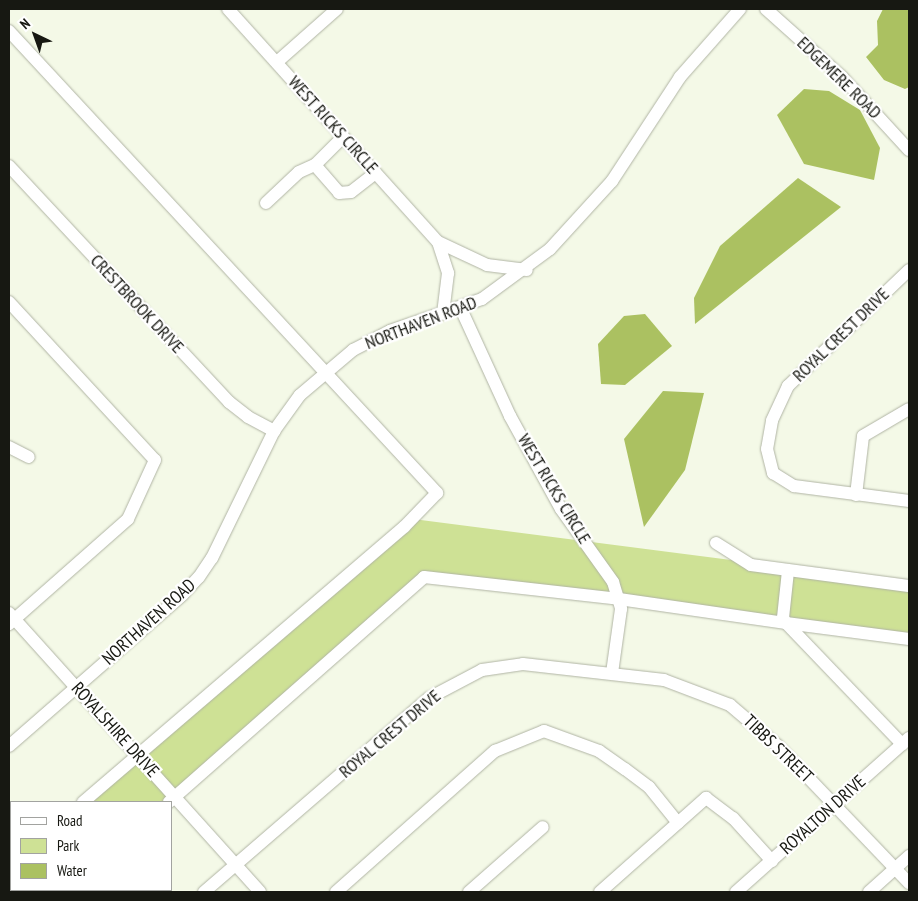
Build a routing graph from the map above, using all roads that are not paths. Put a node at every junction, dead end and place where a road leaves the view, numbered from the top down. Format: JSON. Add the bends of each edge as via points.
{"nodes":[{"id":1,"x":228,"y":9,"type":"edge"},
{"id":2,"x":337,"y":9,"type":"edge"},
{"id":3,"x":740,"y":9,"type":"edge"},
{"id":4,"x":766,"y":9,"type":"edge"},
{"id":5,"x":9,"y":31,"type":"edge"},
{"id":6,"x":277,"y":62,"type":"junction"},
{"id":7,"x":343,"y":137,"type":"junction"},
{"id":8,"x":909,"y":150,"type":"edge"},
{"id":9,"x":315,"y":165,"type":"junction"},
{"id":10,"x":9,"y":166,"type":"edge"},
{"id":11,"x":375,"y":173,"type":"junction"},
{"id":12,"x":266,"y":203,"type":"dead end"},
{"id":13,"x":438,"y":242,"type":"junction"},
{"id":14,"x":527,"y":270,"type":"junction"},
{"id":15,"x":909,"y":270,"type":"edge"},
{"id":16,"x":9,"y":302,"type":"edge"},
{"id":17,"x":461,"y":309,"type":"junction"},
{"id":18,"x":443,"y":314,"type":"junction"},
{"id":19,"x":324,"y":371,"type":"junction"},
{"id":20,"x":909,"y":409,"type":"edge"},
{"id":21,"x":274,"y":432,"type":"junction"},
{"id":22,"x":9,"y":447,"type":"edge"},
{"id":23,"x":29,"y":457,"type":"dead end"},
{"id":24,"x":856,"y":494,"type":"junction"},
{"id":25,"x":909,"y":502,"type":"edge"},
{"id":26,"x":716,"y":543,"type":"dead end"},
{"id":27,"x":788,"y":571,"type":"junction"},
{"id":28,"x":909,"y":586,"type":"edge"},
{"id":29,"x":619,"y":599,"type":"junction"},
{"id":30,"x":11,"y":618,"type":"edge"},
{"id":31,"x":786,"y":623,"type":"junction"},
{"id":32,"x":909,"y":639,"type":"edge"},
{"id":33,"x":612,"y":673,"type":"junction"},
{"id":34,"x":76,"y":687,"type":"junction"},
{"id":35,"x":906,"y":741,"type":"edge"},
{"id":36,"x":9,"y":746,"type":"edge"},
{"id":37,"x":137,"y":756,"type":"junction"},
{"id":38,"x":172,"y":800,"type":"edge"},
{"id":39,"x":84,"y":801,"type":"edge"},
{"id":40,"x":834,"y":805,"type":"junction"},
{"id":41,"x":678,"y":823,"type":"junction"},
{"id":42,"x":543,"y":827,"type":"dead end"},
{"id":43,"x":909,"y":856,"type":"edge"},
{"id":44,"x":772,"y":861,"type":"junction"},
{"id":45,"x":235,"y":865,"type":"junction"},
{"id":46,"x":895,"y":868,"type":"junction"},
{"id":47,"x":909,"y":883,"type":"edge"},
{"id":48,"x":204,"y":892,"type":"edge"},
{"id":49,"x":260,"y":892,"type":"edge"},
{"id":50,"x":336,"y":892,"type":"edge"},
{"id":51,"x":469,"y":892,"type":"edge"},
{"id":52,"x":600,"y":892,"type":"edge"},
{"id":53,"x":736,"y":892,"type":"edge"},
{"id":54,"x":868,"y":892,"type":"edge"}],
"edges":[{"from":1,"to":6,"type":"street","name":"WEST RICKS CIRCLE"},
{"from":2,"to":6,"type":"street"},
{"from":3,"to":14,"type":"street","name":"NORTHAVEN ROAD","via":[[680,77],[612,182]]},
{"from":4,"to":8,"type":"street","name":"EDGEMERE ROAD","via":[[842,77]]},
{"from":5,"to":19,"type":"street"},
{"from":6,"to":7,"type":"street","name":"WEST RICKS CIRCLE"},
{"from":7,"to":9,"type":"street"},
{"from":7,"to":11,"type":"street","name":"WEST RICKS CIRCLE"},
{"from":9,"to":11,"type":"street","via":[[339,194],[351,192]]},
{"from":9,"to":12,"type":"street","via":[[298,172]]},
{"from":10,"to":21,"type":"street","name":"CRESTBROOK DRIVE","via":[[229,402],[248,418]]},
{"from":11,"to":13,"type":"street","name":"WEST RICKS CIRCLE"},
{"from":13,"to":14,"type":"street","name":"WEST RICKS CIRCLE","via":[[487,265]]},
{"from":13,"to":18,"type":"street","name":"WEST RICKS CIRCLE","via":[[448,273]]},
{"from":14,"to":17,"type":"street","name":"NORTHAVEN ROAD","via":[[482,300]]},
{"from":15,"to":24,"type":"street","name":"ROYAL CREST DRIVE","via":[[788,386],[772,420],[768,463],[780,480],[794,486]]},
{"from":16,"to":30,"type":"street","via":[[155,460],[128,519]]},
{"from":17,"to":18,"type":"street","name":"NORTHAVEN ROAD"},
{"from":17,"to":29,"type":"street","name":"WEST RICKS CIRCLE","via":[[510,416],[561,509],[604,568]]},
{"from":18,"to":19,"type":"street","name":"NORTHAVEN ROAD","via":[[371,340]]},
{"from":19,"to":21,"type":"street","name":"NORTHAVEN ROAD","via":[[300,394]]},
{"from":19,"to":37,"type":"street","via":[[437,493],[404,527]]},
{"from":20,"to":24,"type":"street","via":[[863,436]]},
{"from":21,"to":34,"type":"street","name":"NORTHAVEN ROAD","via":[[212,558],[199,577]]},
{"from":22,"to":23,"type":"street"},
{"from":24,"to":25,"type":"street"},
{"from":26,"to":27,"type":"street","via":[[751,565]]},
{"from":27,"to":28,"type":"street"},
{"from":27,"to":31,"type":"street","via":[[783,618]]},
{"from":29,"to":31,"type":"street"},
{"from":29,"to":33,"type":"street","name":"WEST RICKS CIRCLE","via":[[619,631]]},
{"from":29,"to":38,"type":"street","via":[[424,577]]},
{"from":30,"to":34,"type":"street","name":"ROYALSHIRE DRIVE"},
{"from":31,"to":32,"type":"street"},
{"from":31,"to":35,"type":"street"},
{"from":33,"to":40,"type":"street","name":"TIBBS STREET","via":[[664,680],[730,705],[778,746]]},
{"from":33,"to":45,"type":"street","name":"ROYAL CREST DRIVE","via":[[523,664],[467,676],[429,698]]},
{"from":34,"to":36,"type":"street","name":"NORTHAVEN ROAD"},
{"from":34,"to":37,"type":"street","name":"ROYALSHIRE DRIVE"},
{"from":35,"to":40,"type":"street","name":"ROYALTON DRIVE"},
{"from":37,"to":38,"type":"street","name":"ROYALSHIRE DRIVE"},
{"from":37,"to":39,"type":"street"},
{"from":38,"to":45,"type":"street","name":"ROYALSHIRE DRIVE"},
{"from":40,"to":44,"type":"street","name":"ROYALTON DRIVE"},
{"from":40,"to":46,"type":"street","name":"TIBBS STREET"},
{"from":41,"to":44,"type":"street","via":[[706,798],[733,818]]},
{"from":41,"to":50,"type":"street","via":[[650,787],[625,769],[598,751],[544,731],[495,751]]},
{"from":41,"to":52,"type":"street"},
{"from":42,"to":51,"type":"street"},
{"from":43,"to":46,"type":"street"},
{"from":44,"to":53,"type":"street","name":"ROYALTON DRIVE"},
{"from":45,"to":48,"type":"street","name":"ROYAL CREST DRIVE"},
{"from":45,"to":49,"type":"street","name":"ROYALSHIRE DRIVE"},
{"from":46,"to":47,"type":"street","name":"TIBBS STREET"},
{"from":46,"to":54,"type":"street"}]}
